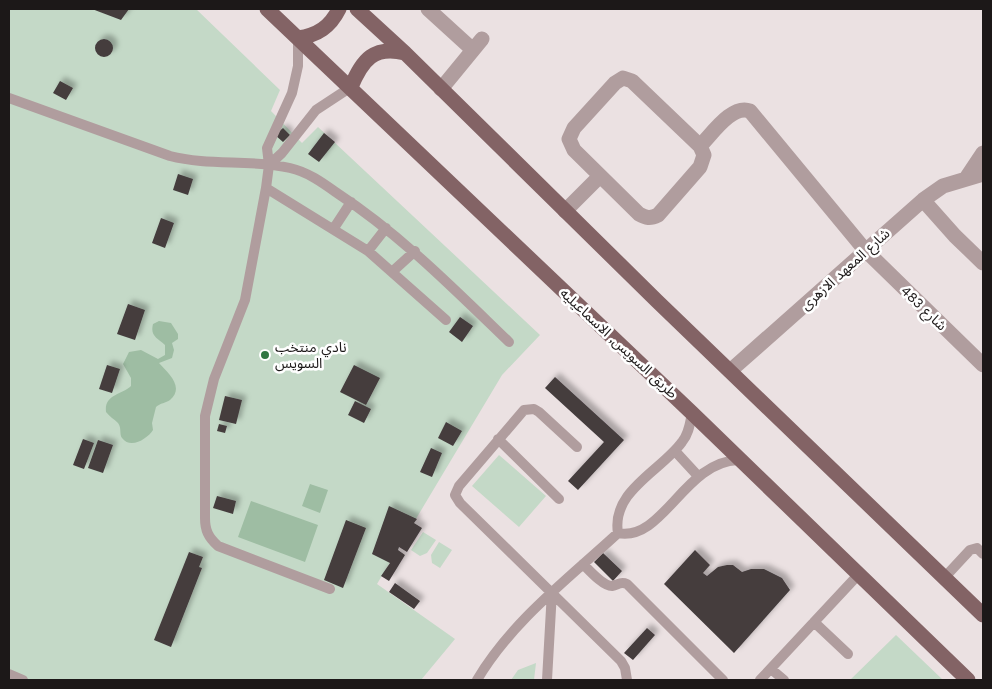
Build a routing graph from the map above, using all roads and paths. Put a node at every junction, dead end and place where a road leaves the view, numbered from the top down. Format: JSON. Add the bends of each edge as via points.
{"nodes":[{"id":1,"x":267,"y":9,"type":"edge"},
{"id":2,"x":339,"y":9,"type":"edge"},
{"id":3,"x":356,"y":9,"type":"edge"},
{"id":4,"x":428,"y":9,"type":"edge"},
{"id":5,"x":298,"y":38,"type":"junction"},
{"id":6,"x":405,"y":53,"type":"junction"},
{"id":7,"x":351,"y":87,"type":"junction"},
{"id":8,"x":441,"y":89,"type":"junction"},
{"id":9,"x":9,"y":98,"type":"edge"},
{"id":10,"x":700,"y":146,"type":"junction"},
{"id":11,"x":983,"y":153,"type":"edge"},
{"id":12,"x":269,"y":165,"type":"junction"},
{"id":13,"x":983,"y":174,"type":"edge"},
{"id":14,"x":600,"y":176,"type":"junction"},
{"id":15,"x":967,"y":177,"type":"junction"},
{"id":16,"x":266,"y":188,"type":"junction"},
{"id":17,"x":923,"y":200,"type":"junction"},
{"id":18,"x":351,"y":202,"type":"junction"},
{"id":19,"x":566,"y":211,"type":"junction"},
{"id":20,"x":334,"y":228,"type":"junction"},
{"id":21,"x":386,"y":228,"type":"junction"},
{"id":22,"x":865,"y":250,"type":"junction"},
{"id":23,"x":368,"y":251,"type":"junction"},
{"id":24,"x":415,"y":251,"type":"junction"},
{"id":25,"x":983,"y":263,"type":"edge"},
{"id":26,"x":393,"y":271,"type":"junction"},
{"id":27,"x":446,"y":320,"type":"dead end"},
{"id":28,"x":509,"y":342,"type":"dead end"},
{"id":29,"x":983,"y":365,"type":"edge"},
{"id":30,"x":730,"y":371,"type":"junction"},
{"id":31,"x":692,"y":413,"type":"junction"},
{"id":32,"x":498,"y":439,"type":"junction"},
{"id":33,"x":577,"y":447,"type":"dead end"},
{"id":34,"x":674,"y":451,"type":"junction"},
{"id":35,"x":738,"y":460,"type":"junction"},
{"id":36,"x":698,"y":476,"type":"junction"},
{"id":37,"x":559,"y":499,"type":"dead end"},
{"id":38,"x":618,"y":532,"type":"junction"},
{"id":39,"x":983,"y":554,"type":"edge"},
{"id":40,"x":583,"y":564,"type":"junction"},
{"id":41,"x":858,"y":575,"type":"junction"},
{"id":42,"x":944,"y":578,"type":"junction"},
{"id":43,"x":330,"y":589,"type":"dead end"},
{"id":44,"x":552,"y":591,"type":"junction"},
{"id":45,"x":983,"y":616,"type":"edge"},
{"id":46,"x":814,"y":622,"type":"junction"},
{"id":47,"x":848,"y":654,"type":"dead end"},
{"id":48,"x":771,"y":669,"type":"junction"},
{"id":49,"x":9,"y":674,"type":"edge"},
{"id":50,"x":624,"y":679,"type":"edge"},
{"id":51,"x":23,"y":680,"type":"edge"},
{"id":52,"x":477,"y":680,"type":"edge"},
{"id":53,"x":548,"y":680,"type":"edge"},
{"id":54,"x":723,"y":680,"type":"edge"},
{"id":55,"x":760,"y":680,"type":"edge"},
{"id":56,"x":784,"y":680,"type":"edge"},
{"id":57,"x":968,"y":680,"type":"edge"}],
"edges":[{"from":1,"to":5,"type":"main road","name":"طريق السويس, الاسماعيليه"},
{"from":2,"to":5,"type":"main road","via":[[324,30]]},
{"from":3,"to":6,"type":"main road"},
{"from":4,"to":8,"type":"street","via":[[478,45]]},
{"from":5,"to":7,"type":"main road","name":"طريق السويس, الاسماعيليه"},
{"from":5,"to":12,"type":"lane","via":[[296,80],[266,148]]},
{"from":6,"to":7,"type":"main road","via":[[390,49],[375,53],[364,63]]},
{"from":6,"to":8,"type":"main road"},
{"from":7,"to":12,"type":"lane","via":[[309,116]]},
{"from":7,"to":31,"type":"main road","name":"طريق السويس, الاسماعيليه"},
{"from":8,"to":19,"type":"main road"},
{"from":9,"to":12,"type":"lane","via":[[170,156],[197,161]]},
{"from":10,"to":14,"type":"street","via":[[704,155],[700,167],[653,218],[639,214]]},
{"from":10,"to":14,"type":"street","via":[[632,81],[623,78],[570,133],[574,150]]},
{"from":10,"to":22,"type":"street","name":"شارع 483","via":[[734,112],[750,111]]},
{"from":11,"to":15,"type":"street"},
{"from":12,"to":16,"type":"lane"},
{"from":12,"to":18,"type":"lane","via":[[305,173]]},
{"from":13,"to":15,"type":"street","name":"شارع المعهد الازهرى"},
{"from":14,"to":19,"type":"street"},
{"from":15,"to":17,"type":"street","name":"شارع المعهد الازهرى","via":[[943,186]]},
{"from":16,"to":20,"type":"lane"},
{"from":16,"to":43,"type":"lane","via":[[245,300],[214,379],[205,416],[205,528],[218,546]]},
{"from":17,"to":22,"type":"street","name":"شارع المعهد الازهرى"},
{"from":17,"to":25,"type":"street"},
{"from":18,"to":20,"type":"lane"},
{"from":18,"to":21,"type":"lane"},
{"from":19,"to":30,"type":"main road"},
{"from":20,"to":23,"type":"lane"},
{"from":21,"to":23,"type":"lane"},
{"from":21,"to":24,"type":"lane"},
{"from":22,"to":29,"type":"street","name":"شارع 483"},
{"from":22,"to":30,"type":"street","name":"شارع المعهد الازهرى"},
{"from":23,"to":26,"type":"lane"},
{"from":24,"to":26,"type":"lane"},
{"from":24,"to":28,"type":"lane"},
{"from":26,"to":27,"type":"lane"},
{"from":30,"to":42,"type":"main road"},
{"from":31,"to":34,"type":"lane","via":[[686,435]]},
{"from":31,"to":35,"type":"main road","name":"طريق السويس, الاسماعيليه"},
{"from":32,"to":33,"type":"lane","via":[[524,410],[534,409]]},
{"from":32,"to":37,"type":"lane"},
{"from":32,"to":44,"type":"lane","via":[[459,486],[456,500]]},
{"from":34,"to":36,"type":"lane"},
{"from":34,"to":38,"type":"lane","via":[[623,500],[616,515]]},
{"from":35,"to":36,"type":"lane","via":[[716,464]]},
{"from":35,"to":41,"type":"main road","name":"طريق السويس, الاسماعيليه"},
{"from":36,"to":38,"type":"lane","via":[[648,526],[634,533]]},
{"from":38,"to":40,"type":"lane"},
{"from":39,"to":42,"type":"lane","via":[[976,548],[970,550]]},
{"from":40,"to":44,"type":"lane"},
{"from":40,"to":54,"type":"lane","via":[[607,585],[627,584]]},
{"from":41,"to":46,"type":"lane"},
{"from":41,"to":57,"type":"main road","name":"طريق السويس, الاسماعيليه"},
{"from":42,"to":45,"type":"main road"},
{"from":44,"to":50,"type":"lane","via":[[621,662],[625,668]]},
{"from":44,"to":52,"type":"lane","via":[[490,659]]},
{"from":44,"to":53,"type":"lane"},
{"from":46,"to":47,"type":"lane"},
{"from":46,"to":48,"type":"lane"},
{"from":48,"to":55,"type":"lane"},
{"from":48,"to":56,"type":"lane"},
{"from":49,"to":51,"type":"lane"}]}
